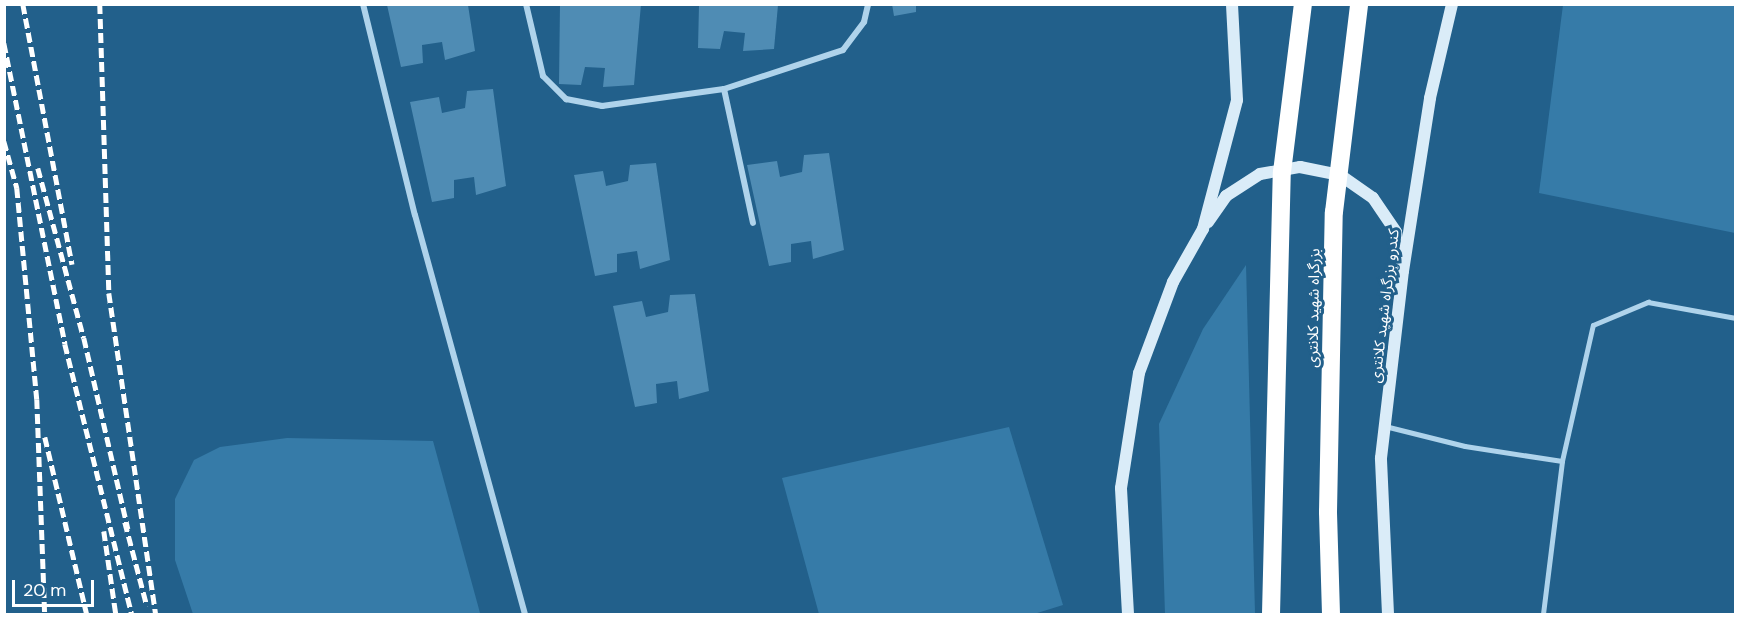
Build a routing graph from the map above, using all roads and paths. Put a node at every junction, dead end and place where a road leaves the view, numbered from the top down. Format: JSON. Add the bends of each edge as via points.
{"nodes":[{"id":1,"x":363,"y":4,"type":"edge"},
{"id":2,"x":526,"y":4,"type":"edge"},
{"id":3,"x":868,"y":4,"type":"edge"},
{"id":4,"x":1232,"y":4,"type":"edge"},
{"id":5,"x":1304,"y":4,"type":"edge"},
{"id":6,"x":1359,"y":4,"type":"edge"},
{"id":7,"x":1452,"y":4,"type":"edge"},
{"id":8,"x":724,"y":89,"type":"junction"},
{"id":9,"x":753,"y":223,"type":"dead end"},
{"id":10,"x":1203,"y":229,"type":"junction"},
{"id":11,"x":1403,"y":271,"type":"junction"},
{"id":12,"x":1736,"y":318,"type":"edge"},
{"id":13,"x":1385,"y":426,"type":"junction"},
{"id":14,"x":1562,"y":461,"type":"junction"},
{"id":15,"x":525,"y":615,"type":"edge"},
{"id":16,"x":1128,"y":615,"type":"edge"},
{"id":17,"x":1271,"y":615,"type":"edge"},
{"id":18,"x":1331,"y":615,"type":"edge"},
{"id":19,"x":1388,"y":615,"type":"edge"},
{"id":20,"x":1543,"y":615,"type":"edge"}],
"edges":[{"from":1,"to":15,"type":"street","via":[[415,215]]},
{"from":2,"to":8,"type":"street","via":[[543,76],[566,99],[602,106]]},
{"from":3,"to":8,"type":"street","via":[[864,22],[843,50]]},
{"from":4,"to":10,"type":"main road","via":[[1237,100]]},
{"from":5,"to":17,"type":"highway","bridge":true,"via":[[1282,172]]},
{"from":6,"to":18,"type":"highway","name":"بزرگراه شهید کلانتری","bridge":true,"via":[[1334,212],[1328,512]]},
{"from":7,"to":11,"type":"main road","name":"کندرو بزرگراه شهید کلانتری","via":[[1430,98]]},
{"from":8,"to":9,"type":"street"},
{"from":10,"to":11,"type":"main road","via":[[1226,196],[1260,174],[1300,166],[1340,175],[1373,198],[1396,232]]},
{"from":10,"to":16,"type":"main road","via":[[1173,282],[1139,373],[1121,488]]},
{"from":11,"to":13,"type":"main road","name":"کندرو بزرگراه شهید کلانتری"},
{"from":12,"to":14,"type":"lane","via":[[1648,302],[1593,325]]},
{"from":13,"to":14,"type":"lane","via":[[1465,446]]},
{"from":13,"to":19,"type":"main road","name":"کندرو بزرگراه شهید کلانتری","via":[[1381,458]]},
{"from":14,"to":20,"type":"lane"}]}
